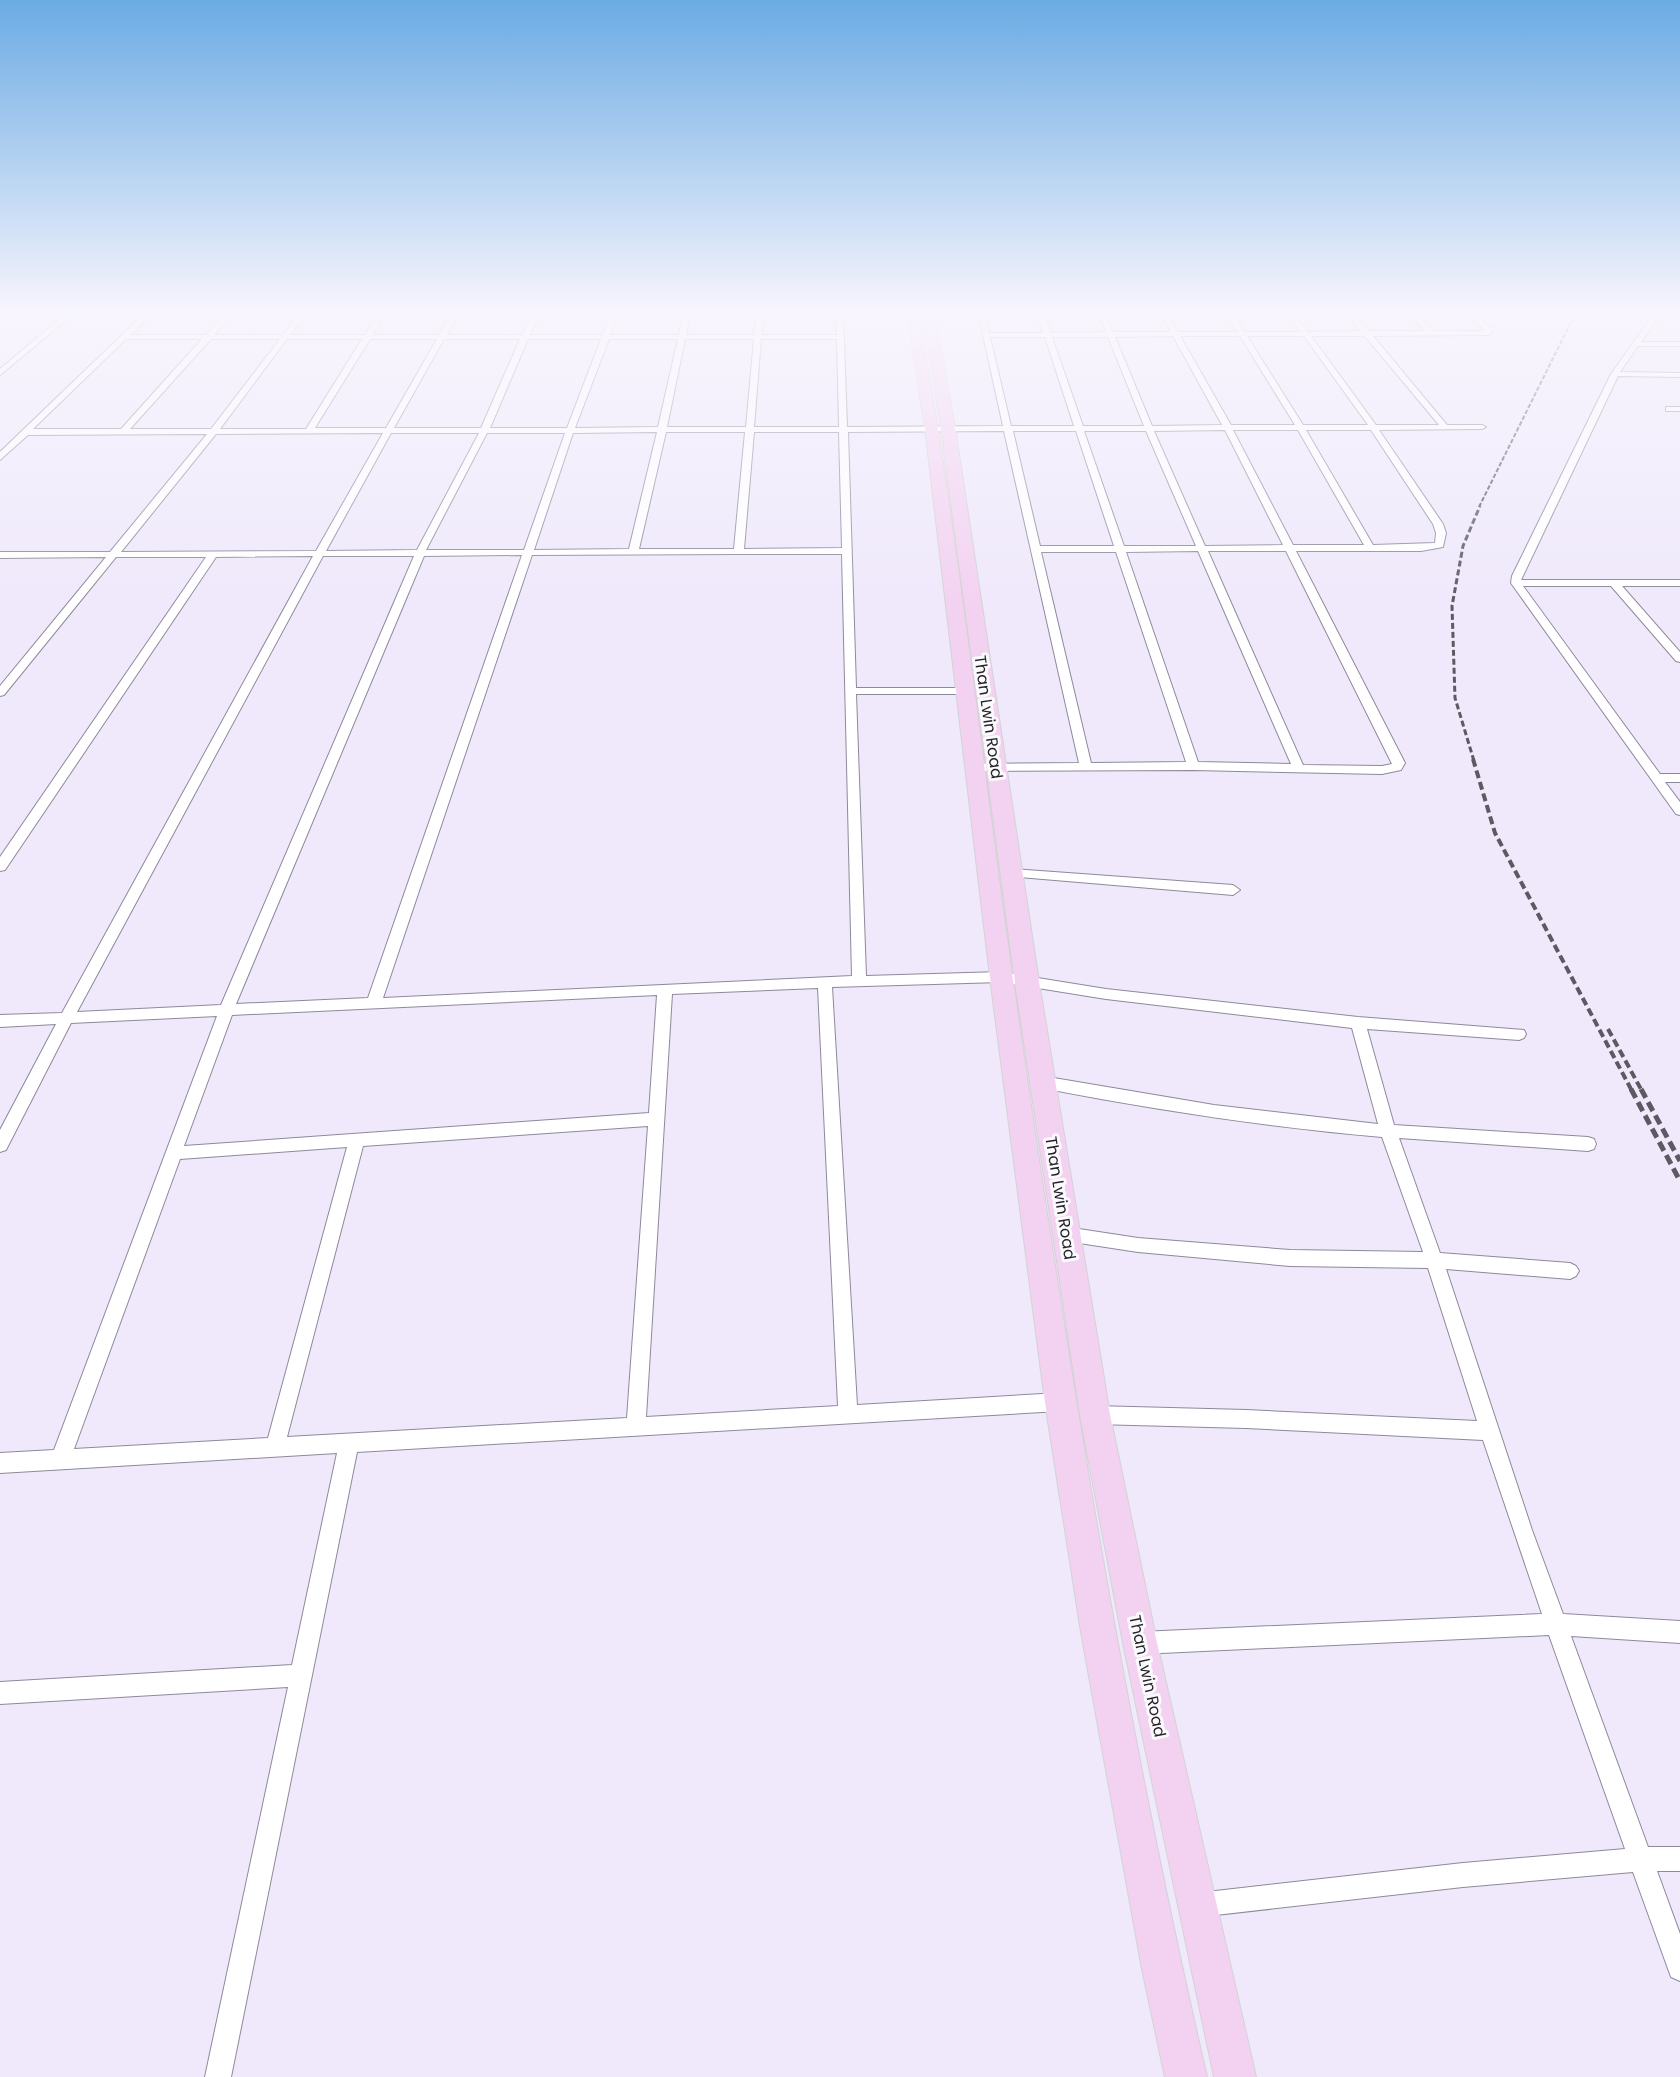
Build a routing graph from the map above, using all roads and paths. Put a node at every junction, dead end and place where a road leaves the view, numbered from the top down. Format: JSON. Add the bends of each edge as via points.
{"nodes":[{"id":1,"x":51,"y":409,"type":"edge"},
{"id":2,"x":143,"y":409,"type":"edge"},
{"id":3,"x":230,"y":409,"type":"edge"},
{"id":4,"x":322,"y":409,"type":"edge"},
{"id":5,"x":400,"y":409,"type":"edge"},
{"id":6,"x":493,"y":409,"type":"edge"},
{"id":7,"x":578,"y":409,"type":"edge"},
{"id":8,"x":666,"y":409,"type":"edge"},
{"id":9,"x":752,"y":409,"type":"edge"},
{"id":10,"x":842,"y":409,"type":"edge"},
{"id":11,"x":935,"y":409,"type":"edge"},
{"id":12,"x":938,"y":409,"type":"edge"},
{"id":13,"x":1003,"y":409,"type":"edge"},
{"id":14,"x":1072,"y":409,"type":"edge"},
{"id":15,"x":1141,"y":409,"type":"edge"},
{"id":16,"x":1217,"y":409,"type":"edge"},
{"id":17,"x":1289,"y":409,"type":"edge"},
{"id":18,"x":1360,"y":409,"type":"edge"},
{"id":19,"x":1429,"y":409,"type":"edge"},
{"id":20,"x":1598,"y":409,"type":"edge"},
{"id":21,"x":1669,"y":409,"type":"dead end"},
{"id":22,"x":1680,"y":409,"type":"edge"},
{"id":23,"x":1482,"y":427,"type":"dead end"},
{"id":24,"x":940,"y":428,"type":"junction"},
{"id":25,"x":1008,"y":428,"type":"junction"},
{"id":26,"x":1078,"y":428,"type":"junction"},
{"id":27,"x":1149,"y":428,"type":"junction"},
{"id":28,"x":1228,"y":428,"type":"junction"},
{"id":29,"x":1301,"y":428,"type":"junction"},
{"id":30,"x":1374,"y":428,"type":"junction"},
{"id":31,"x":1445,"y":428,"type":"junction"},
{"id":32,"x":751,"y":429,"type":"junction"},
{"id":33,"x":843,"y":429,"type":"junction"},
{"id":34,"x":483,"y":430,"type":"junction"},
{"id":35,"x":570,"y":430,"type":"junction"},
{"id":36,"x":662,"y":430,"type":"junction"},
{"id":37,"x":309,"y":431,"type":"junction"},
{"id":38,"x":387,"y":431,"type":"junction"},
{"id":39,"x":27,"y":432,"type":"junction"},
{"id":40,"x":123,"y":432,"type":"junction"},
{"id":41,"x":213,"y":432,"type":"junction"},
{"id":42,"x":0,"y":457,"type":"edge"},
{"id":43,"x":1370,"y":548,"type":"junction"},
{"id":44,"x":1036,"y":549,"type":"junction"},
{"id":45,"x":1290,"y":549,"type":"junction"},
{"id":46,"x":1119,"y":550,"type":"junction"},
{"id":47,"x":1203,"y":550,"type":"junction"},
{"id":48,"x":846,"y":551,"type":"junction"},
{"id":49,"x":528,"y":552,"type":"junction"},
{"id":50,"x":633,"y":552,"type":"junction"},
{"id":51,"x":739,"y":552,"type":"junction"},
{"id":52,"x":318,"y":553,"type":"junction"},
{"id":53,"x":420,"y":553,"type":"junction"},
{"id":54,"x":111,"y":554,"type":"junction"},
{"id":55,"x":213,"y":554,"type":"junction"},
{"id":56,"x":2,"y":557,"type":"edge"},
{"id":57,"x":1516,"y":583,"type":"junction"},
{"id":58,"x":1614,"y":583,"type":"junction"},
{"id":59,"x":1680,"y":583,"type":"edge"},
{"id":60,"x":1680,"y":659,"type":"edge"},
{"id":61,"x":850,"y":691,"type":"junction"},
{"id":62,"x":966,"y":691,"type":"junction"},
{"id":63,"x":0,"y":693,"type":"edge"},
{"id":64,"x":1193,"y":766,"type":"junction"},
{"id":65,"x":1086,"y":767,"type":"junction"},
{"id":66,"x":985,"y":768,"type":"junction"},
{"id":67,"x":1299,"y":770,"type":"junction"},
{"id":68,"x":1656,"y":778,"type":"junction"},
{"id":69,"x":1680,"y":778,"type":"edge"},
{"id":70,"x":1680,"y":811,"type":"edge"},
{"id":71,"x":0,"y":867,"type":"edge"},
{"id":72,"x":1011,"y":873,"type":"junction"},
{"id":73,"x":1233,"y":890,"type":"dead end"},
{"id":74,"x":1001,"y":977,"type":"junction"},
{"id":75,"x":859,"y":981,"type":"junction"},
{"id":76,"x":825,"y":982,"type":"junction"},
{"id":77,"x":1027,"y":982,"type":"junction"},
{"id":78,"x":665,"y":990,"type":"junction"},
{"id":79,"x":374,"y":1003,"type":"junction"},
{"id":80,"x":227,"y":1010,"type":"junction"},
{"id":81,"x":66,"y":1018,"type":"junction"},
{"id":82,"x":0,"y":1022,"type":"edge"},
{"id":83,"x":1358,"y":1023,"type":"junction"},
{"id":84,"x":1519,"y":1034,"type":"dead end"},
{"id":85,"x":1042,"y":1082,"type":"junction"},
{"id":86,"x":656,"y":1119,"type":"junction"},
{"id":87,"x":1388,"y":1131,"type":"junction"},
{"id":88,"x":357,"y":1140,"type":"junction"},
{"id":89,"x":1588,"y":1144,"type":"dead end"},
{"id":90,"x":0,"y":1145,"type":"edge"},
{"id":91,"x":174,"y":1153,"type":"junction"},
{"id":92,"x":1066,"y":1234,"type":"junction"},
{"id":93,"x":1434,"y":1260,"type":"junction"},
{"id":94,"x":1570,"y":1271,"type":"dead end"},
{"id":95,"x":1060,"y":1402,"type":"junction"},
{"id":96,"x":848,"y":1414,"type":"junction"},
{"id":97,"x":1095,"y":1415,"type":"junction"},
{"id":98,"x":636,"y":1427,"type":"junction"},
{"id":99,"x":1490,"y":1431,"type":"junction"},
{"id":100,"x":349,"y":1443,"type":"junction"},
{"id":101,"x":275,"y":1447,"type":"junction"},
{"id":102,"x":60,"y":1460,"type":"junction"},
{"id":103,"x":0,"y":1463,"type":"edge"},
{"id":104,"x":1556,"y":1624,"type":"junction"},
{"id":105,"x":1680,"y":1632,"type":"edge"},
{"id":106,"x":1140,"y":1643,"type":"junction"},
{"id":107,"x":301,"y":1675,"type":"junction"},
{"id":108,"x":0,"y":1693,"type":"edge"},
{"id":109,"x":1642,"y":1859,"type":"junction"},
{"id":110,"x":1680,"y":1859,"type":"edge"},
{"id":111,"x":1198,"y":1905,"type":"junction"},
{"id":112,"x":1680,"y":1968,"type":"edge"},
{"id":113,"x":218,"y":2077,"type":"edge"},
{"id":114,"x":1186,"y":2077,"type":"edge"},
{"id":115,"x":1235,"y":2077,"type":"edge"}],
"edges":[{"from":1,"to":39,"type":"street"},
{"from":2,"to":40,"type":"street"},
{"from":3,"to":41,"type":"street"},
{"from":4,"to":37,"type":"street"},
{"from":5,"to":38,"type":"street"},
{"from":6,"to":34,"type":"street"},
{"from":7,"to":35,"type":"street"},
{"from":8,"to":36,"type":"street"},
{"from":9,"to":32,"type":"street"},
{"from":10,"to":33,"type":"street"},
{"from":11,"to":24,"type":"main road","name":"Than Lwin Road"},
{"from":12,"to":24,"type":"main road","name":"Than Lwin Road"},
{"from":13,"to":25,"type":"street"},
{"from":14,"to":26,"type":"street"},
{"from":15,"to":27,"type":"street"},
{"from":16,"to":28,"type":"street"},
{"from":17,"to":29,"type":"street"},
{"from":18,"to":30,"type":"street"},
{"from":19,"to":31,"type":"street"},
{"from":20,"to":57,"type":"street"},
{"from":21,"to":22,"type":"street"},
{"from":23,"to":31,"type":"street"},
{"from":24,"to":25,"type":"street"},
{"from":24,"to":33,"type":"street"},
{"from":24,"to":62,"type":"main road","name":"Than Lwin Road","via":[[945,546]]},
{"from":24,"to":66,"type":"main road","name":"Than Lwin Road"},
{"from":25,"to":26,"type":"street"},
{"from":25,"to":44,"type":"street"},
{"from":26,"to":27,"type":"street"},
{"from":26,"to":46,"type":"street"},
{"from":27,"to":28,"type":"street"},
{"from":27,"to":47,"type":"street"},
{"from":28,"to":29,"type":"street"},
{"from":28,"to":45,"type":"street"},
{"from":29,"to":30,"type":"street"},
{"from":29,"to":43,"type":"street"},
{"from":30,"to":31,"type":"street"},
{"from":30,"to":43,"type":"street","via":[[1438,524],[1441,539],[1440,545],[1432,547]]},
{"from":32,"to":33,"type":"street"},
{"from":32,"to":36,"type":"street"},
{"from":32,"to":51,"type":"street"},
{"from":33,"to":48,"type":"street"},
{"from":34,"to":35,"type":"street"},
{"from":34,"to":38,"type":"street"},
{"from":34,"to":53,"type":"street"},
{"from":35,"to":36,"type":"street"},
{"from":35,"to":49,"type":"street"},
{"from":36,"to":50,"type":"street"},
{"from":37,"to":38,"type":"street"},
{"from":37,"to":41,"type":"street"},
{"from":38,"to":52,"type":"street"},
{"from":39,"to":40,"type":"street"},
{"from":39,"to":42,"type":"street"},
{"from":40,"to":41,"type":"street"},
{"from":41,"to":54,"type":"street"},
{"from":43,"to":45,"type":"street"},
{"from":44,"to":46,"type":"street"},
{"from":44,"to":65,"type":"street"},
{"from":45,"to":47,"type":"street"},
{"from":45,"to":67,"type":"street","via":[[1399,763],[1382,770]]},
{"from":46,"to":47,"type":"street"},
{"from":46,"to":64,"type":"street"},
{"from":47,"to":67,"type":"street"},
{"from":48,"to":51,"type":"street"},
{"from":48,"to":61,"type":"street"},
{"from":49,"to":50,"type":"street"},
{"from":49,"to":53,"type":"street"},
{"from":49,"to":79,"type":"street"},
{"from":50,"to":51,"type":"street"},
{"from":52,"to":53,"type":"street"},
{"from":52,"to":55,"type":"street"},
{"from":52,"to":81,"type":"street"},
{"from":53,"to":80,"type":"street"},
{"from":54,"to":55,"type":"street"},
{"from":54,"to":56,"type":"street"},
{"from":54,"to":63,"type":"street"},
{"from":55,"to":71,"type":"street"},
{"from":57,"to":58,"type":"street"},
{"from":57,"to":68,"type":"street"},
{"from":58,"to":59,"type":"street"},
{"from":58,"to":60,"type":"street"},
{"from":61,"to":62,"type":"street"},
{"from":61,"to":75,"type":"street"},
{"from":62,"to":66,"type":"main road","name":"Than Lwin Road"},
{"from":64,"to":65,"type":"street"},
{"from":64,"to":67,"type":"street"},
{"from":65,"to":66,"type":"street"},
{"from":66,"to":72,"type":"main road","name":"Than Lwin Road"},
{"from":66,"to":74,"type":"main road","name":"Than Lwin Road"},
{"from":68,"to":69,"type":"street"},
{"from":68,"to":70,"type":"street"},
{"from":72,"to":73,"type":"street"},
{"from":72,"to":77,"type":"main road","name":"Than Lwin Road"},
{"from":74,"to":75,"type":"street"},
{"from":74,"to":77,"type":"street"},
{"from":74,"to":95,"type":"main road","name":"Than Lwin Road"},
{"from":75,"to":76,"type":"street"},
{"from":76,"to":78,"type":"street"},
{"from":76,"to":96,"type":"street"},
{"from":77,"to":83,"type":"street"},
{"from":77,"to":85,"type":"main road","name":"Than Lwin Road"},
{"from":78,"to":79,"type":"street"},
{"from":78,"to":86,"type":"street"},
{"from":79,"to":80,"type":"street"},
{"from":80,"to":81,"type":"street"},
{"from":80,"to":91,"type":"street"},
{"from":81,"to":82,"type":"street"},
{"from":81,"to":90,"type":"street"},
{"from":83,"to":84,"type":"street"},
{"from":83,"to":87,"type":"street"},
{"from":85,"to":87,"type":"street","via":[[1143,1101]]},
{"from":85,"to":92,"type":"main road","name":"Than Lwin Road"},
{"from":86,"to":88,"type":"street"},
{"from":86,"to":98,"type":"street"},
{"from":87,"to":89,"type":"street"},
{"from":87,"to":93,"type":"street"},
{"from":88,"to":91,"type":"street"},
{"from":88,"to":101,"type":"street"},
{"from":91,"to":102,"type":"street"},
{"from":92,"to":93,"type":"street","via":[[1138,1245],[1290,1258]]},
{"from":92,"to":97,"type":"main road","name":"Than Lwin Road"},
{"from":93,"to":94,"type":"street"},
{"from":93,"to":99,"type":"street"},
{"from":95,"to":96,"type":"street"},
{"from":95,"to":114,"type":"main road","name":"Than Lwin Road","via":[[1098,1632]]},
{"from":96,"to":98,"type":"street"},
{"from":97,"to":99,"type":"street"},
{"from":97,"to":106,"type":"main road","name":"Than Lwin Road"},
{"from":98,"to":100,"type":"street"},
{"from":99,"to":104,"type":"street"},
{"from":100,"to":101,"type":"street"},
{"from":100,"to":107,"type":"street"},
{"from":101,"to":102,"type":"street"},
{"from":102,"to":103,"type":"street"},
{"from":104,"to":105,"type":"street"},
{"from":104,"to":106,"type":"street"},
{"from":104,"to":109,"type":"street"},
{"from":106,"to":111,"type":"main road","name":"Than Lwin Road"},
{"from":107,"to":108,"type":"street"},
{"from":107,"to":113,"type":"street"},
{"from":109,"to":110,"type":"street"},
{"from":109,"to":111,"type":"street"},
{"from":109,"to":112,"type":"street"},
{"from":111,"to":115,"type":"main road","name":"Than Lwin Road"}]}
